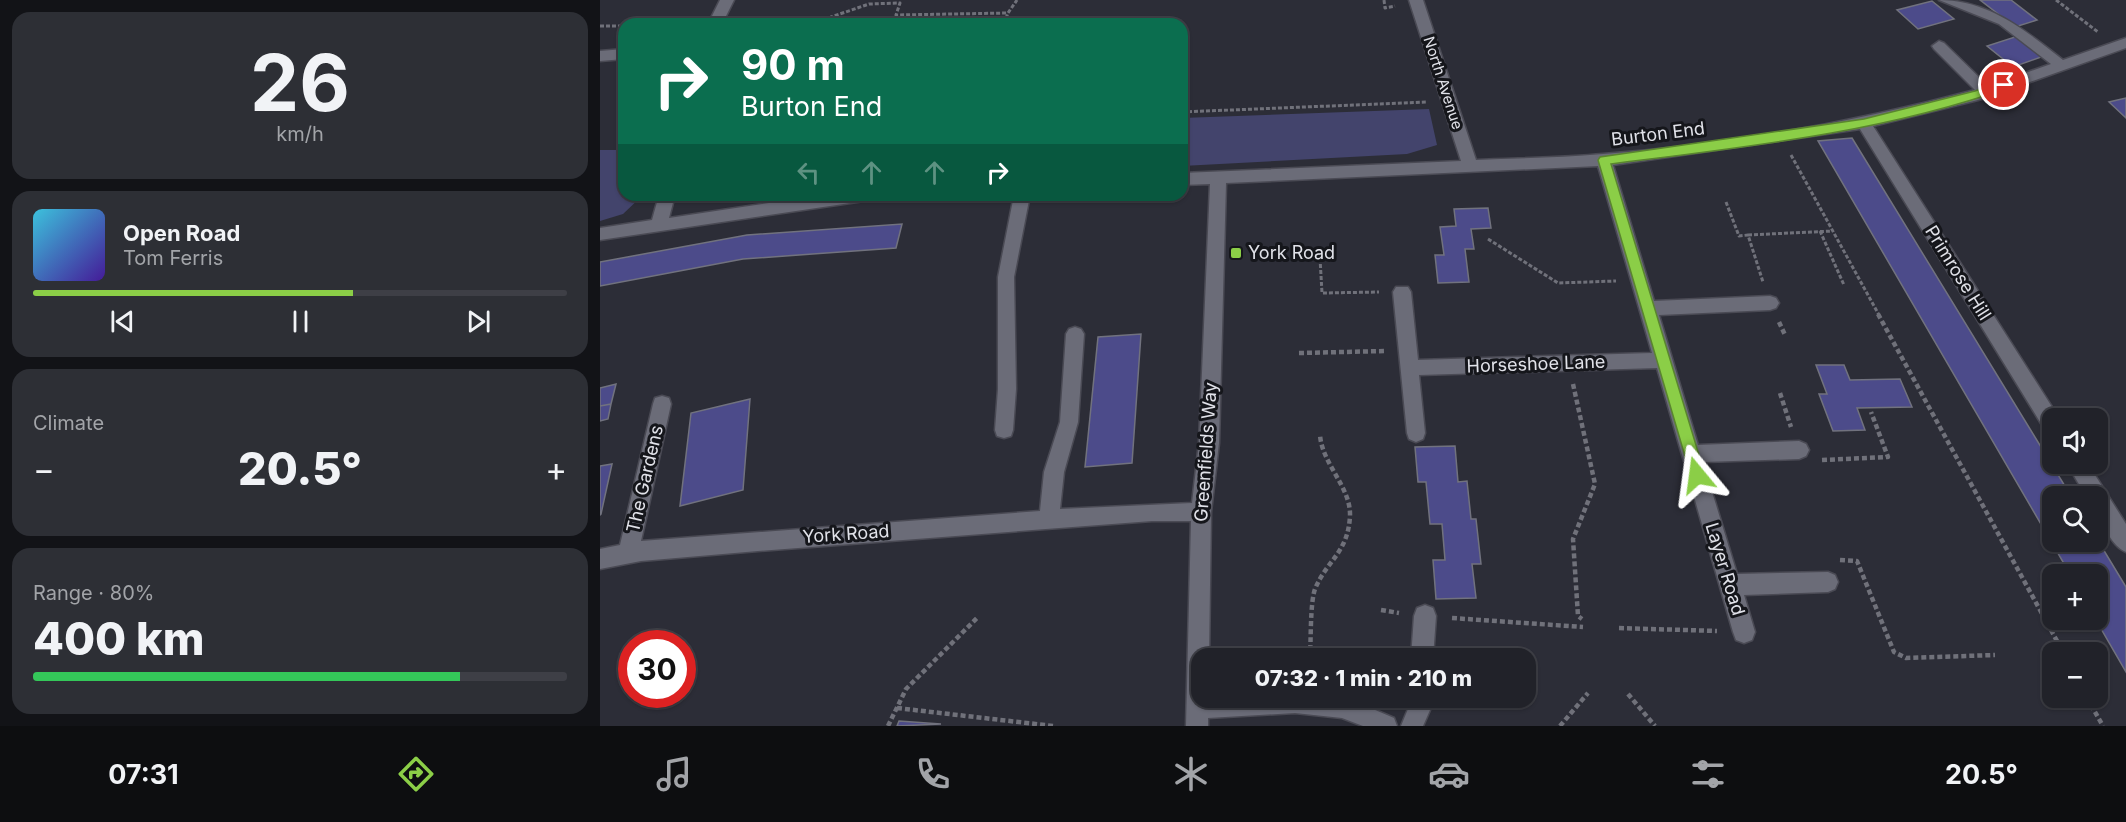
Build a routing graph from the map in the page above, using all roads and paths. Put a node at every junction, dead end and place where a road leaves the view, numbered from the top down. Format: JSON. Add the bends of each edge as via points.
{"nodes":[{"id":1,"x":728,"y":0,"type":"edge"},
{"id":2,"x":1017,"y":0,"type":"edge"},
{"id":3,"x":1416,"y":0,"type":"edge"},
{"id":4,"x":1946,"y":0,"type":"edge"},
{"id":5,"x":2056,"y":0,"type":"edge"},
{"id":6,"x":1008,"y":13,"type":"junction"},
{"id":7,"x":718,"y":18,"type":"edge"},
{"id":8,"x":830,"y":18,"type":"edge"},
{"id":9,"x":1006,"y":18,"type":"edge"},
{"id":10,"x":600,"y":26,"type":"edge"},
{"id":11,"x":618,"y":26,"type":"edge"},
{"id":12,"x":2121,"y":44,"type":"edge"},
{"id":13,"x":1939,"y":46,"type":"dead end"},
{"id":14,"x":618,"y":54,"type":"edge"},
{"id":15,"x":600,"y":56,"type":"edge"},
{"id":16,"x":2061,"y":65,"type":"junction"},
{"id":17,"x":1985,"y":92,"type":"junction"},
{"id":18,"x":1449,"y":102,"type":"junction"},
{"id":19,"x":1188,"y":112,"type":"edge"},
{"id":20,"x":1864,"y":123,"type":"junction"},
{"id":21,"x":1780,"y":136,"type":"junction"},
{"id":22,"x":1604,"y":160,"type":"junction"},
{"id":23,"x":1470,"y":166,"type":"junction"},
{"id":24,"x":1218,"y":177,"type":"junction"},
{"id":25,"x":1188,"y":179,"type":"edge"},
{"id":26,"x":665,"y":201,"type":"edge"},
{"id":27,"x":822,"y":201,"type":"edge"},
{"id":28,"x":1021,"y":201,"type":"edge"},
{"id":29,"x":1726,"y":202,"type":"dead end"},
{"id":30,"x":659,"y":224,"type":"junction"},
{"id":31,"x":1820,"y":231,"type":"junction"},
{"id":32,"x":1833,"y":231,"type":"junction"},
{"id":33,"x":600,"y":234,"type":"edge"},
{"id":34,"x":1748,"y":235,"type":"junction"},
{"id":35,"x":1488,"y":239,"type":"dead end"},
{"id":36,"x":1320,"y":258,"type":"dead end"},
{"id":37,"x":1639,"y":279,"type":"junction"},
{"id":38,"x":1844,"y":285,"type":"dead end"},
{"id":39,"x":1402,"y":292,"type":"joint"},
{"id":40,"x":1770,"y":303,"type":"junction"},
{"id":41,"x":1647,"y":308,"type":"junction"},
{"id":42,"x":1075,"y":334,"type":"dead end"},
{"id":43,"x":1785,"y":335,"type":"dead end"},
{"id":44,"x":1299,"y":353,"type":"dead end"},
{"id":45,"x":1408,"y":359,"type":"junction"},
{"id":46,"x":1663,"y":360,"type":"junction"},
{"id":47,"x":1568,"y":363,"type":"junction"},
{"id":48,"x":1780,"y":393,"type":"dead end"},
{"id":49,"x":662,"y":404,"type":"dead end"},
{"id":50,"x":2042,"y":408,"type":"edge"},
{"id":51,"x":1872,"y":412,"type":"dead end"},
{"id":52,"x":1004,"y":430,"type":"dead end"},
{"id":53,"x":1416,"y":433,"type":"dead end"},
{"id":54,"x":1320,"y":435,"type":"dead end"},
{"id":55,"x":1799,"y":450,"type":"junction"},
{"id":56,"x":1691,"y":454,"type":"junction"},
{"id":57,"x":2083,"y":474,"type":"edge"},
{"id":58,"x":1201,"y":512,"type":"junction"},
{"id":59,"x":1049,"y":520,"type":"junction"},
{"id":60,"x":2126,"y":542,"type":"edge"},
{"id":61,"x":628,"y":554,"type":"junction"},
{"id":62,"x":600,"y":559,"type":"edge"},
{"id":63,"x":1835,"y":560,"type":"dead end"},
{"id":64,"x":1828,"y":582,"type":"dead end"},
{"id":65,"x":1730,"y":585,"type":"junction"},
{"id":66,"x":1381,"y":610,"type":"dead end"},
{"id":67,"x":1425,"y":616,"type":"junction"},
{"id":68,"x":978,"y":617,"type":"dead end"},
{"id":69,"x":1582,"y":619,"type":"dead end"},
{"id":70,"x":1583,"y":627,"type":"dead end"},
{"id":71,"x":1619,"y":628,"type":"dead end"},
{"id":72,"x":1744,"y":632,"type":"joint"},
{"id":73,"x":2058,"y":642,"type":"edge"},
{"id":74,"x":1311,"y":648,"type":"edge"},
{"id":75,"x":1423,"y":648,"type":"edge"},
{"id":76,"x":1995,"y":655,"type":"dead end"},
{"id":77,"x":1588,"y":693,"type":"dead end"},
{"id":78,"x":1628,"y":694,"type":"dead end"},
{"id":79,"x":897,"y":708,"type":"junction"},
{"id":80,"x":1419,"y":708,"type":"edge"},
{"id":81,"x":2093,"y":708,"type":"edge"},
{"id":82,"x":1198,"y":717,"type":"edge"},
{"id":83,"x":888,"y":726,"type":"edge"},
{"id":84,"x":1053,"y":726,"type":"edge"},
{"id":85,"x":1386,"y":726,"type":"edge"},
{"id":86,"x":1412,"y":726,"type":"edge"},
{"id":87,"x":1560,"y":726,"type":"edge"},
{"id":88,"x":1655,"y":726,"type":"edge"},
{"id":89,"x":2103,"y":726,"type":"edge"}],
"edges":[{"from":1,"to":7,"type":"street"},
{"from":2,"to":6,"type":"path"},
{"from":3,"to":18,"type":"street","name":"North Avenue"},
{"from":4,"to":16,"type":"street","via":[[2004,21]]},
{"from":5,"to":12,"type":"path"},
{"from":6,"to":8,"type":"path","via":[[896,15],[900,3],[869,4]]},
{"from":6,"to":9,"type":"path"},
{"from":10,"to":11,"type":"path"},
{"from":12,"to":16,"type":"street","name":"Burton End"},
{"from":13,"to":17,"type":"street"},
{"from":14,"to":15,"type":"street"},
{"from":16,"to":17,"type":"street","name":"Burton End"},
{"from":17,"to":20,"type":"street","name":"Burton End"},
{"from":18,"to":19,"type":"path"},
{"from":18,"to":23,"type":"street","name":"North Avenue"},
{"from":20,"to":21,"type":"street","name":"Burton End"},
{"from":20,"to":50,"type":"street","name":"Primrose Hill"},
{"from":21,"to":22,"type":"street","name":"Burton End"},
{"from":21,"to":32,"type":"path"},
{"from":22,"to":23,"type":"street","name":"Burton End"},
{"from":22,"to":37,"type":"street","name":"Layer Road"},
{"from":23,"to":24,"type":"street","name":"Burton End"},
{"from":24,"to":25,"type":"street","name":"Burton End"},
{"from":24,"to":58,"type":"street","name":"Greenfields Way","via":[[1209,443]]},
{"from":26,"to":30,"type":"street"},
{"from":27,"to":30,"type":"street"},
{"from":28,"to":52,"type":"street","via":[[1006,277]]},
{"from":29,"to":34,"type":"path","via":[[1739,236]]},
{"from":30,"to":33,"type":"street"},
{"from":31,"to":32,"type":"path"},
{"from":31,"to":34,"type":"path"},
{"from":31,"to":38,"type":"path"},
{"from":32,"to":73,"type":"path"},
{"from":34,"to":40,"type":"path"},
{"from":35,"to":37,"type":"path","via":[[1558,283]]},
{"from":36,"to":39,"type":"path","via":[[1322,293]]},
{"from":37,"to":41,"type":"street","name":"Layer Road"},
{"from":39,"to":45,"type":"street"},
{"from":40,"to":41,"type":"street"},
{"from":40,"to":43,"type":"path"},
{"from":41,"to":46,"type":"street","name":"Layer Road"},
{"from":42,"to":59,"type":"street","via":[[1070,422],[1054,472]]},
{"from":44,"to":45,"type":"path"},
{"from":45,"to":47,"type":"street","name":"Horseshoe Lane"},
{"from":45,"to":53,"type":"street"},
{"from":46,"to":47,"type":"street","name":"Horseshoe Lane"},
{"from":46,"to":56,"type":"street","name":"Layer Road"},
{"from":47,"to":69,"type":"path","via":[[1595,484],[1573,539],[1578,616]]},
{"from":48,"to":55,"type":"path"},
{"from":49,"to":61,"type":"street","name":"The Gardens"},
{"from":51,"to":55,"type":"path","via":[[1888,457],[1802,461]]},
{"from":54,"to":74,"type":"path","via":[[1321,449],[1346,497],[1350,514],[1345,544],[1315,590]]},
{"from":55,"to":56,"type":"street"},
{"from":56,"to":65,"type":"street","name":"Layer Road"},
{"from":57,"to":60,"type":"street"},
{"from":58,"to":59,"type":"street","name":"York Road"},
{"from":58,"to":82,"type":"street","name":"Greenfields Way"},
{"from":59,"to":61,"type":"street","name":"York Road"},
{"from":61,"to":62,"type":"street","name":"York Road"},
{"from":63,"to":76,"type":"path","via":[[1857,561],[1894,652],[1906,658]]},
{"from":64,"to":65,"type":"street"},
{"from":65,"to":72,"type":"street","name":"Layer Road"},
{"from":66,"to":67,"type":"path"},
{"from":67,"to":70,"type":"path"},
{"from":67,"to":75,"type":"street"},
{"from":68,"to":79,"type":"path","via":[[906,690]]},
{"from":71,"to":72,"type":"path"},
{"from":77,"to":87,"type":"path"},
{"from":78,"to":88,"type":"path"},
{"from":79,"to":83,"type":"path"},
{"from":79,"to":84,"type":"path"},
{"from":80,"to":86,"type":"street"},
{"from":81,"to":89,"type":"path"},
{"from":82,"to":85,"type":"street","via":[[1308,701],[1353,708]]}]}
